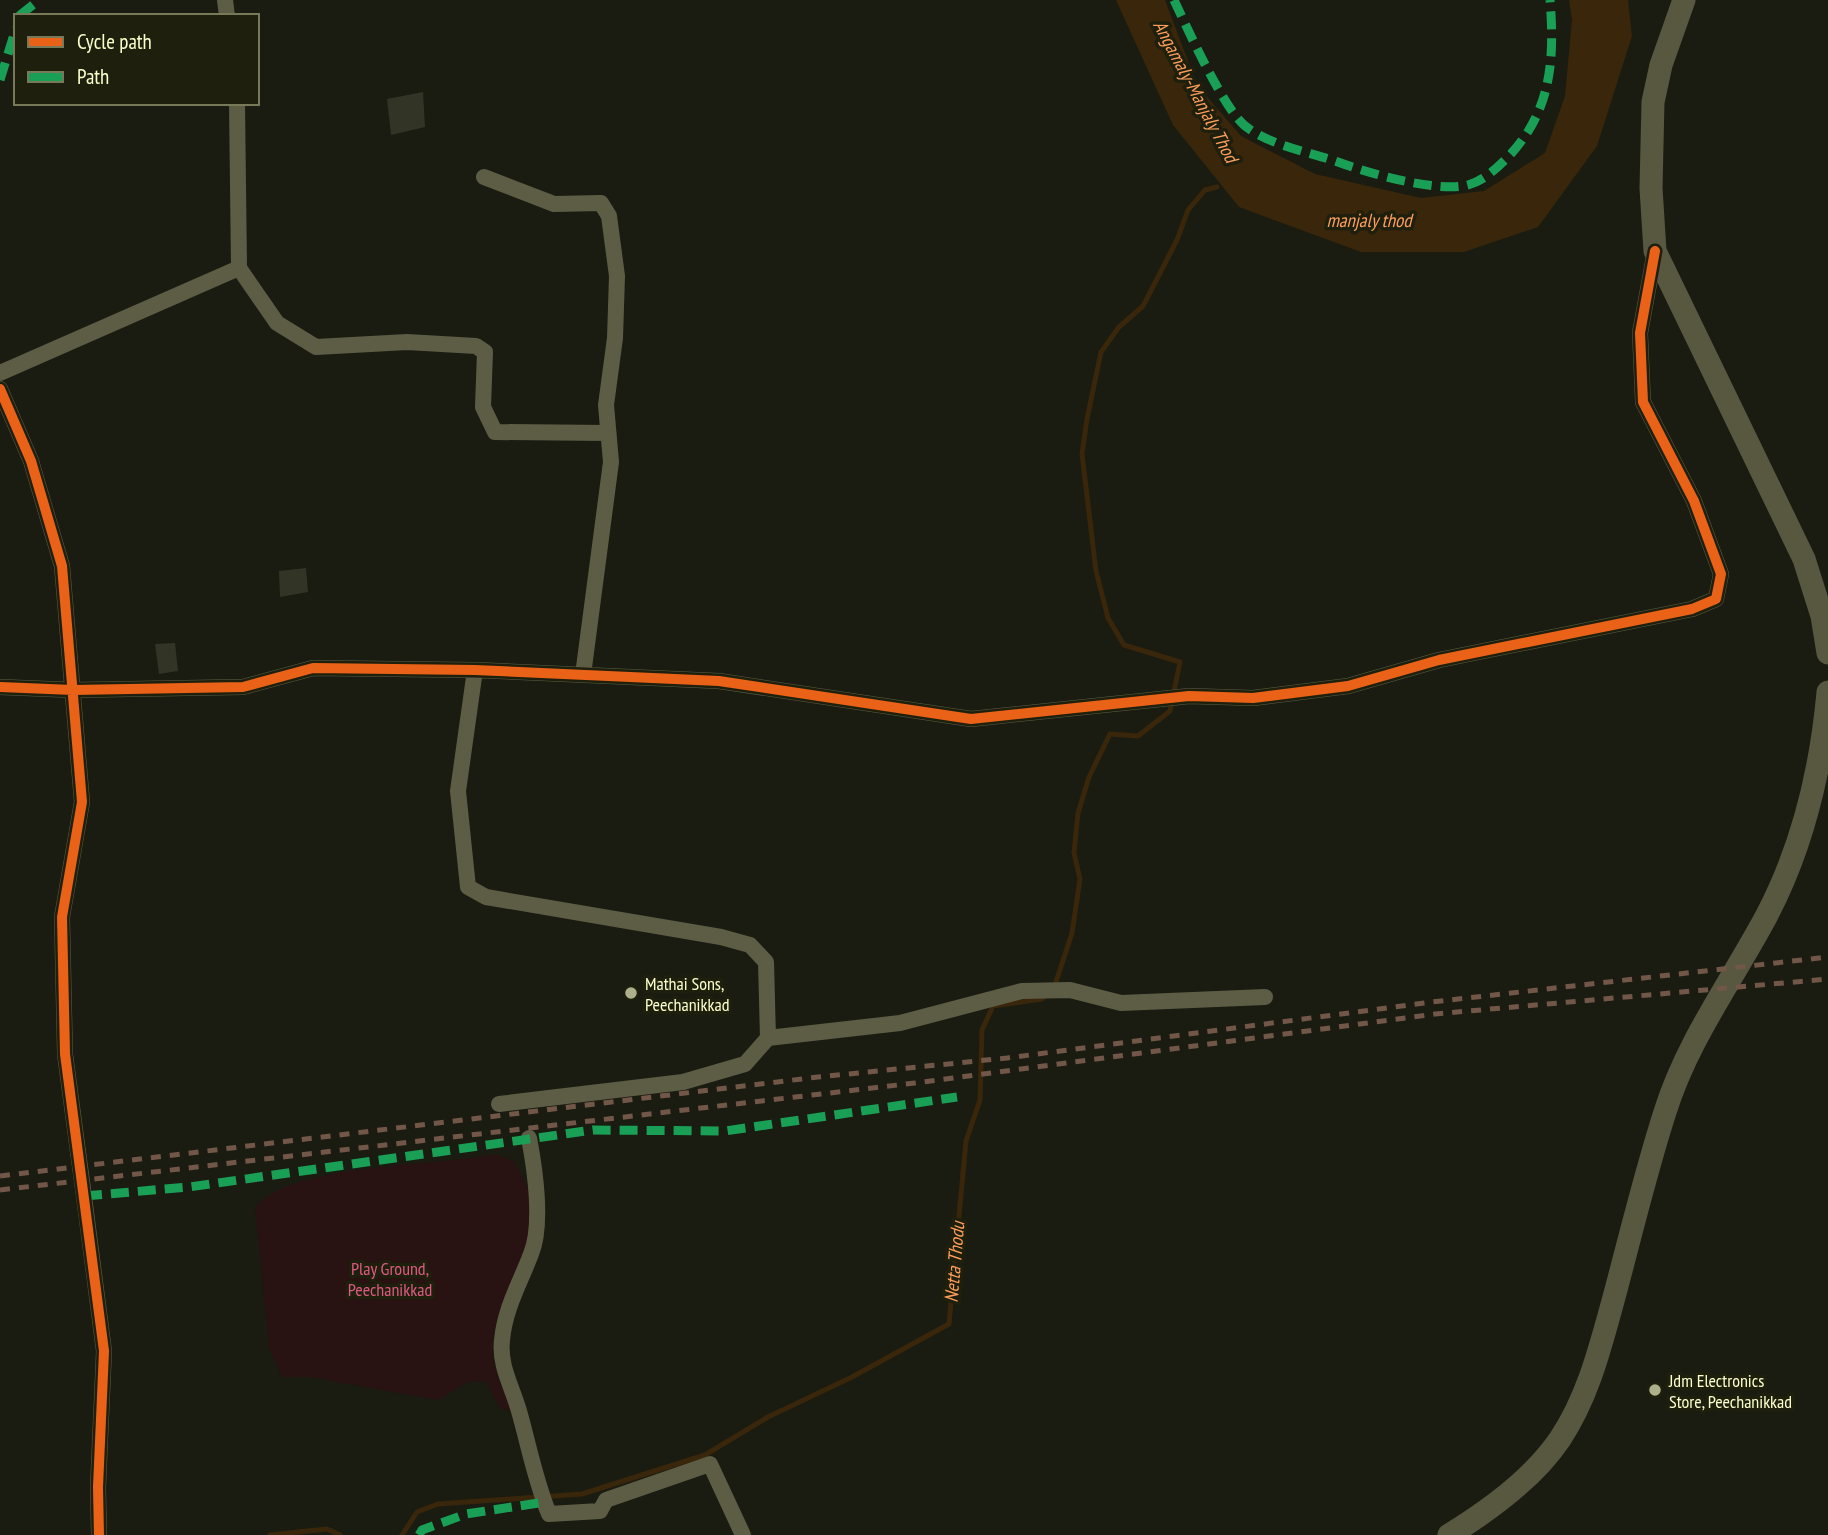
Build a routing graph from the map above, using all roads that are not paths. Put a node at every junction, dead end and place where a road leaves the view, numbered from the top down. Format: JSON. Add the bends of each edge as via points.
{"nodes":[{"id":1,"x":1684,"y":0,"type":"edge"},
{"id":2,"x":237,"y":105,"type":"edge"},
{"id":3,"x":484,"y":177,"type":"dead end"},
{"id":4,"x":1655,"y":251,"type":"junction"},
{"id":5,"x":239,"y":268,"type":"junction"},
{"id":6,"x":0,"y":373,"type":"edge"},
{"id":7,"x":0,"y":389,"type":"edge"},
{"id":8,"x":608,"y":433,"type":"junction"},
{"id":9,"x":1828,"y":653,"type":"edge"},
{"id":10,"x":475,"y":670,"type":"junction"},
{"id":11,"x":583,"y":675,"type":"junction"},
{"id":12,"x":0,"y":687,"type":"edge"},
{"id":13,"x":73,"y":691,"type":"junction"},
{"id":14,"x":1828,"y":692,"type":"edge"},
{"id":15,"x":1265,"y":996,"type":"dead end"},
{"id":16,"x":768,"y":1038,"type":"junction"},
{"id":17,"x":499,"y":1104,"type":"dead end"},
{"id":18,"x":529,"y":1138,"type":"dead end"},
{"id":19,"x":99,"y":1535,"type":"edge"},
{"id":20,"x":743,"y":1535,"type":"edge"},
{"id":21,"x":1449,"y":1535,"type":"edge"}],
"edges":[{"from":1,"to":4,"type":"main road","via":[[1653,102]]},
{"from":2,"to":5,"type":"street"},
{"from":3,"to":8,"type":"street","via":[[554,204],[601,203],[609,216],[617,276],[606,405]]},
{"from":4,"to":9,"type":"main road","via":[[1804,559]]},
{"from":4,"to":11,"type":"street","via":[[1640,332],[1643,402],[1694,501],[1721,574],[1716,599],[1692,609],[1439,660],[1348,686],[1253,698],[1185,696],[971,719],[719,681]]},
{"from":5,"to":6,"type":"street"},
{"from":5,"to":8,"type":"street","via":[[277,323],[316,348],[407,342],[476,346],[485,352],[483,407],[495,432]]},
{"from":7,"to":13,"type":"street","via":[[31,461],[62,566]]},
{"from":8,"to":11,"type":"street","via":[[611,462]]},
{"from":10,"to":11,"type":"street"},
{"from":10,"to":13,"type":"street","via":[[313,668],[243,687]]},
{"from":10,"to":16,"type":"street","via":[[458,791],[468,887],[486,897],[750,945],[766,962]]},
{"from":12,"to":13,"type":"street"},
{"from":13,"to":19,"type":"street","bridge":true,"via":[[82,802],[62,917],[65,1054],[104,1352]]},
{"from":14,"to":21,"type":"main road","via":[[1823,750],[1809,814],[1768,913],[1703,1027],[1665,1109],[1597,1360],[1581,1401],[1560,1440],[1524,1480]]},
{"from":15,"to":16,"type":"street","via":[[1121,1003],[1070,990],[1022,990],[900,1023]]},
{"from":16,"to":17,"type":"street","via":[[745,1064],[683,1082]]},
{"from":18,"to":20,"type":"street","via":[[536,1236],[509,1304],[501,1362],[550,1514],[600,1511],[606,1500],[710,1464]]}]}
